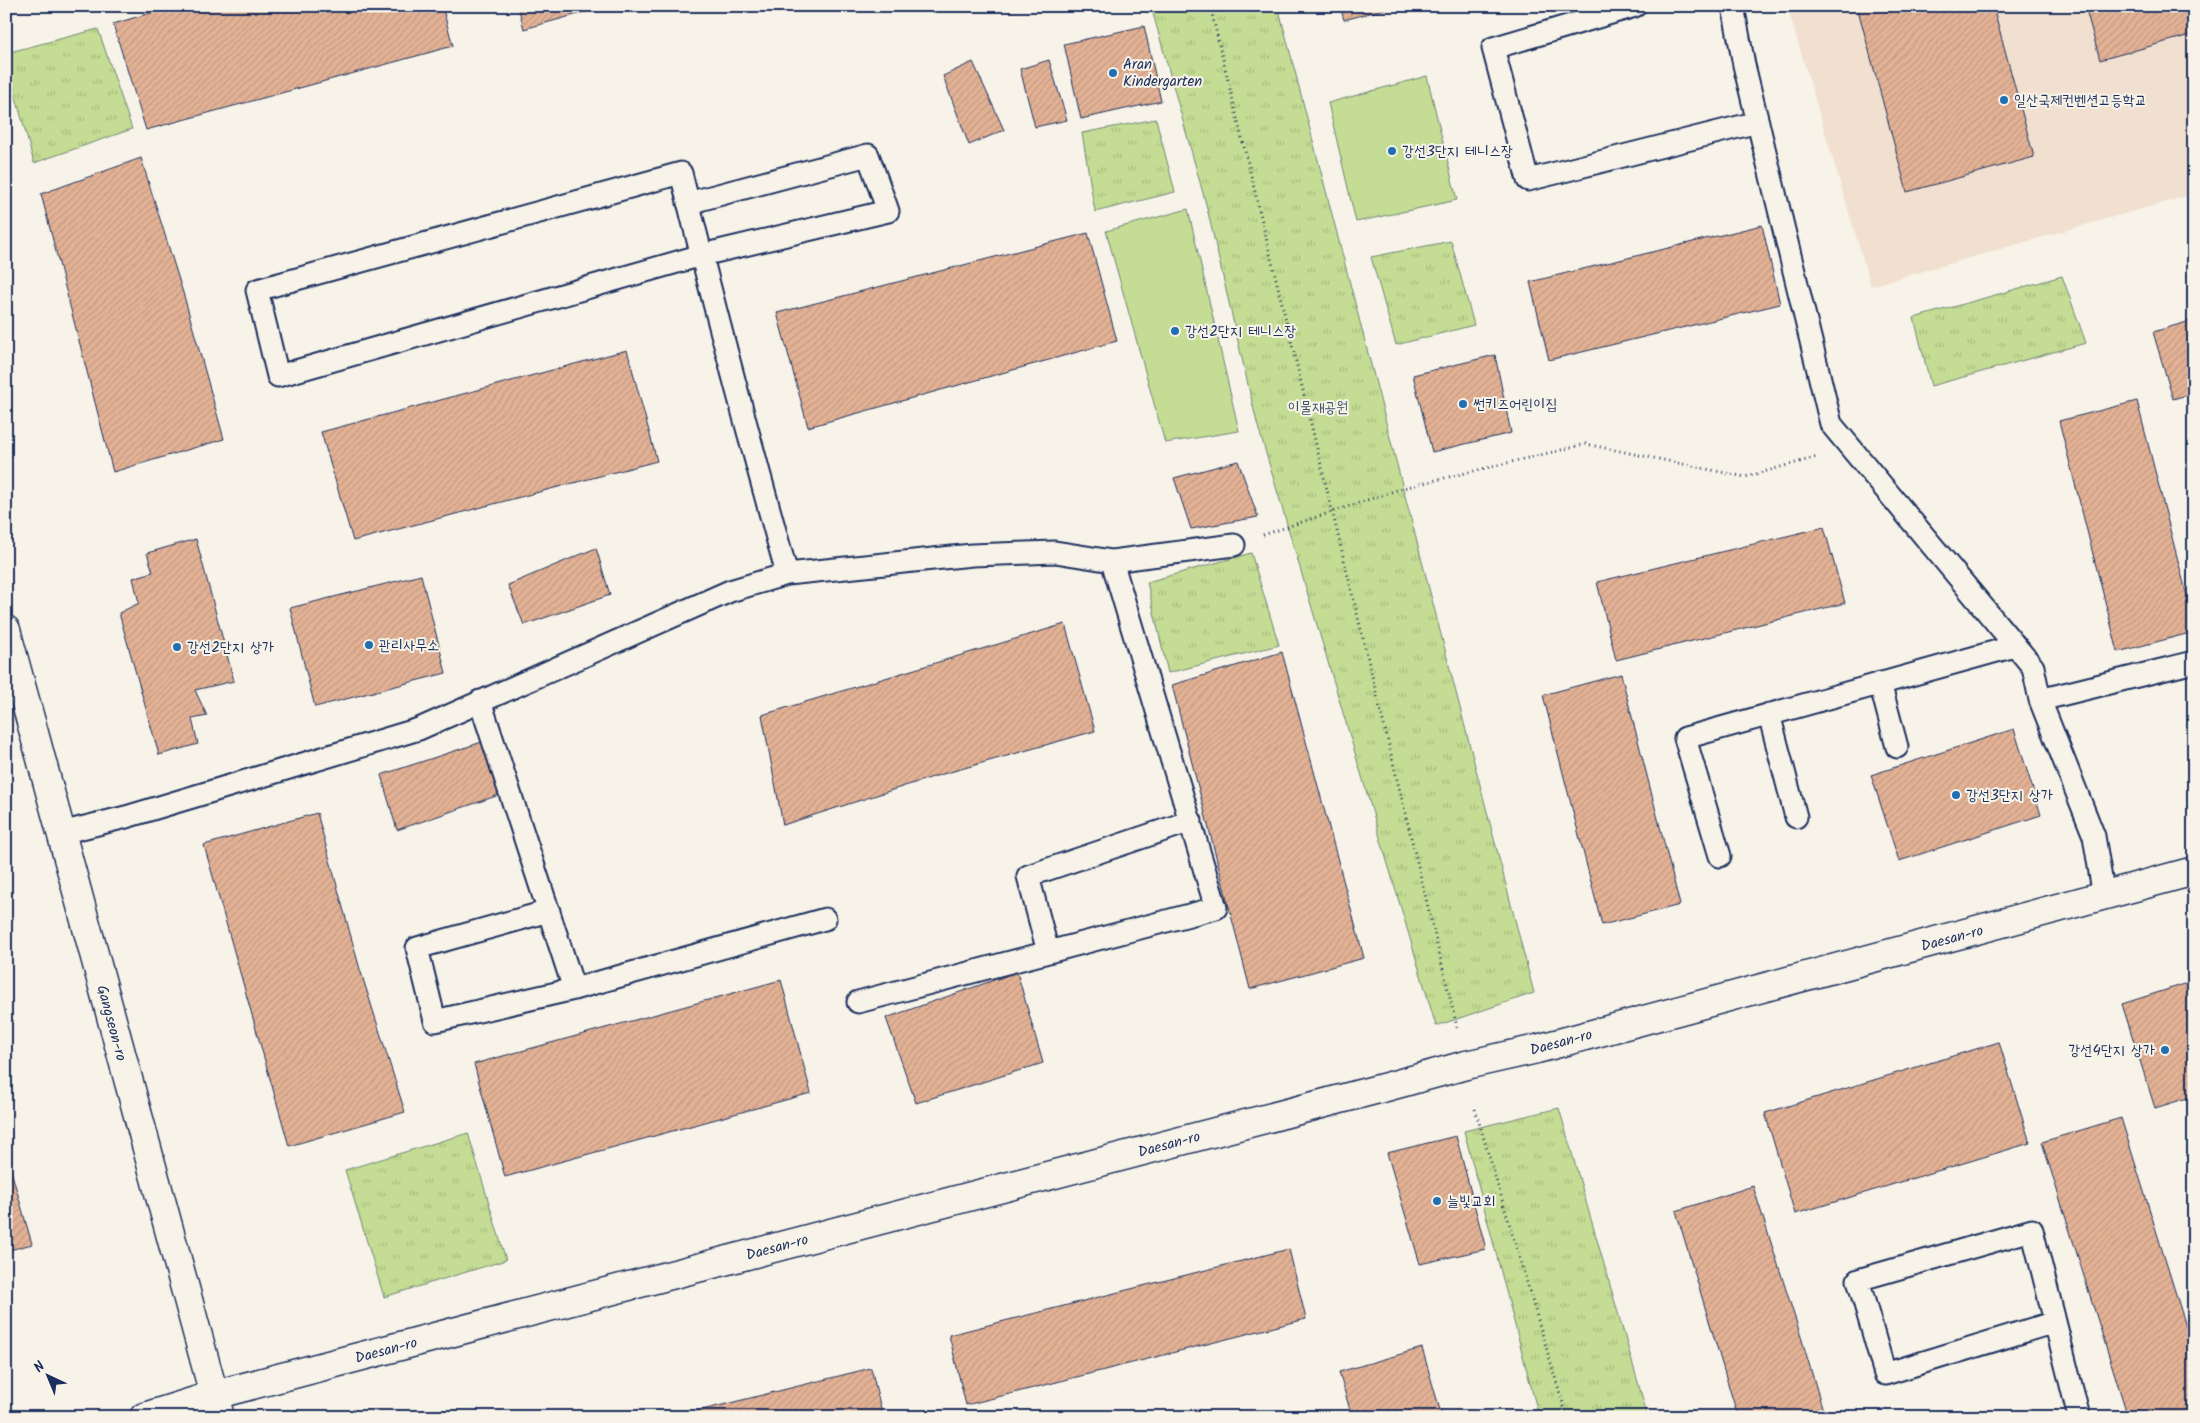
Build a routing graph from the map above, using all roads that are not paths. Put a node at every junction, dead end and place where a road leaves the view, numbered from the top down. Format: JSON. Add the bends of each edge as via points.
{"nodes":[{"id":1,"x":1635,"y":6,"type":"edge"},
{"id":2,"x":1733,"y":6,"type":"edge"},
{"id":3,"x":1758,"y":122,"type":"junction"},
{"id":4,"x":688,"y":203,"type":"junction"},
{"id":5,"x":702,"y":256,"type":"junction"},
{"id":6,"x":1234,"y":545,"type":"road end"},
{"id":7,"x":1112,"y":561,"type":"junction"},
{"id":8,"x":787,"y":574,"type":"junction"},
{"id":9,"x":6,"y":630,"type":"edge"},
{"id":10,"x":2015,"y":646,"type":"junction"},
{"id":11,"x":2194,"y":662,"type":"edge"},
{"id":12,"x":1880,"y":683,"type":"junction"},
{"id":13,"x":2040,"y":700,"type":"junction"},
{"id":14,"x":480,"y":701,"type":"junction"},
{"id":15,"x":1769,"y":714,"type":"junction"},
{"id":16,"x":1897,"y":747,"type":"dead end"},
{"id":17,"x":1796,"y":817,"type":"dead end"},
{"id":18,"x":1191,"y":821,"type":"junction"},
{"id":19,"x":61,"y":833,"type":"junction"},
{"id":20,"x":1720,"y":856,"type":"dead end"},
{"id":21,"x":2194,"y":871,"type":"edge"},
{"id":22,"x":2104,"y":897,"type":"junction"},
{"id":23,"x":549,"y":911,"type":"junction"},
{"id":24,"x":825,"y":919,"type":"dead end"},
{"id":25,"x":1048,"y":952,"type":"junction"},
{"id":26,"x":574,"y":989,"type":"junction"},
{"id":27,"x":858,"y":1002,"type":"dead end"},
{"id":28,"x":2055,"y":1322,"type":"junction"},
{"id":29,"x":217,"y":1406,"type":"edge"},
{"id":30,"x":144,"y":1417,"type":"edge"},
{"id":31,"x":2080,"y":1417,"type":"edge"}],
"edges":[{"from":1,"to":3,"type":"lane","via":[[1493,48],[1528,180]]},
{"from":2,"to":3,"type":"lane"},
{"from":3,"to":10,"type":"lane","via":[[1831,424]]},
{"from":4,"to":5,"type":"lane"},
{"from":4,"to":5,"type":"lane","via":[[868,155],[888,211]]},
{"from":4,"to":5,"type":"lane","via":[[681,173],[257,290],[278,376]]},
{"from":5,"to":8,"type":"lane"},
{"from":6,"to":7,"type":"lane"},
{"from":7,"to":8,"type":"lane","via":[[1055,552],[972,555]]},
{"from":7,"to":18,"type":"lane"},
{"from":8,"to":14,"type":"lane","via":[[730,590]]},
{"from":9,"to":19,"type":"main road","name":"Gangseon-ro"},
{"from":10,"to":12,"type":"lane"},
{"from":10,"to":13,"type":"lane","via":[[2033,667]]},
{"from":11,"to":13,"type":"lane"},
{"from":12,"to":15,"type":"lane"},
{"from":12,"to":16,"type":"lane"},
{"from":13,"to":22,"type":"lane","via":[[2094,836]]},
{"from":14,"to":19,"type":"lane","via":[[419,729]]},
{"from":14,"to":23,"type":"lane"},
{"from":15,"to":17,"type":"lane"},
{"from":15,"to":20,"type":"lane","via":[[1685,738]]},
{"from":18,"to":25,"type":"lane","via":[[1028,876]]},
{"from":18,"to":25,"type":"lane","via":[[1216,908]]},
{"from":19,"to":29,"type":"main road","name":"Gangseon-ro"},
{"from":21,"to":22,"type":"main road","name":"Daesan-ro"},
{"from":22,"to":29,"type":"main road","name":"Daesan-ro","via":[[1537,1049],[1466,1065]]},
{"from":23,"to":26,"type":"lane"},
{"from":23,"to":26,"type":"lane","via":[[417,948],[435,1021]]},
{"from":24,"to":26,"type":"lane"},
{"from":25,"to":27,"type":"lane"},
{"from":28,"to":28,"type":"lane","via":[[2032,1230],[1858,1280],[1885,1374]]},
{"from":28,"to":31,"type":"lane"},
{"from":29,"to":30,"type":"main road","name":"Daesan-ro"}]}
